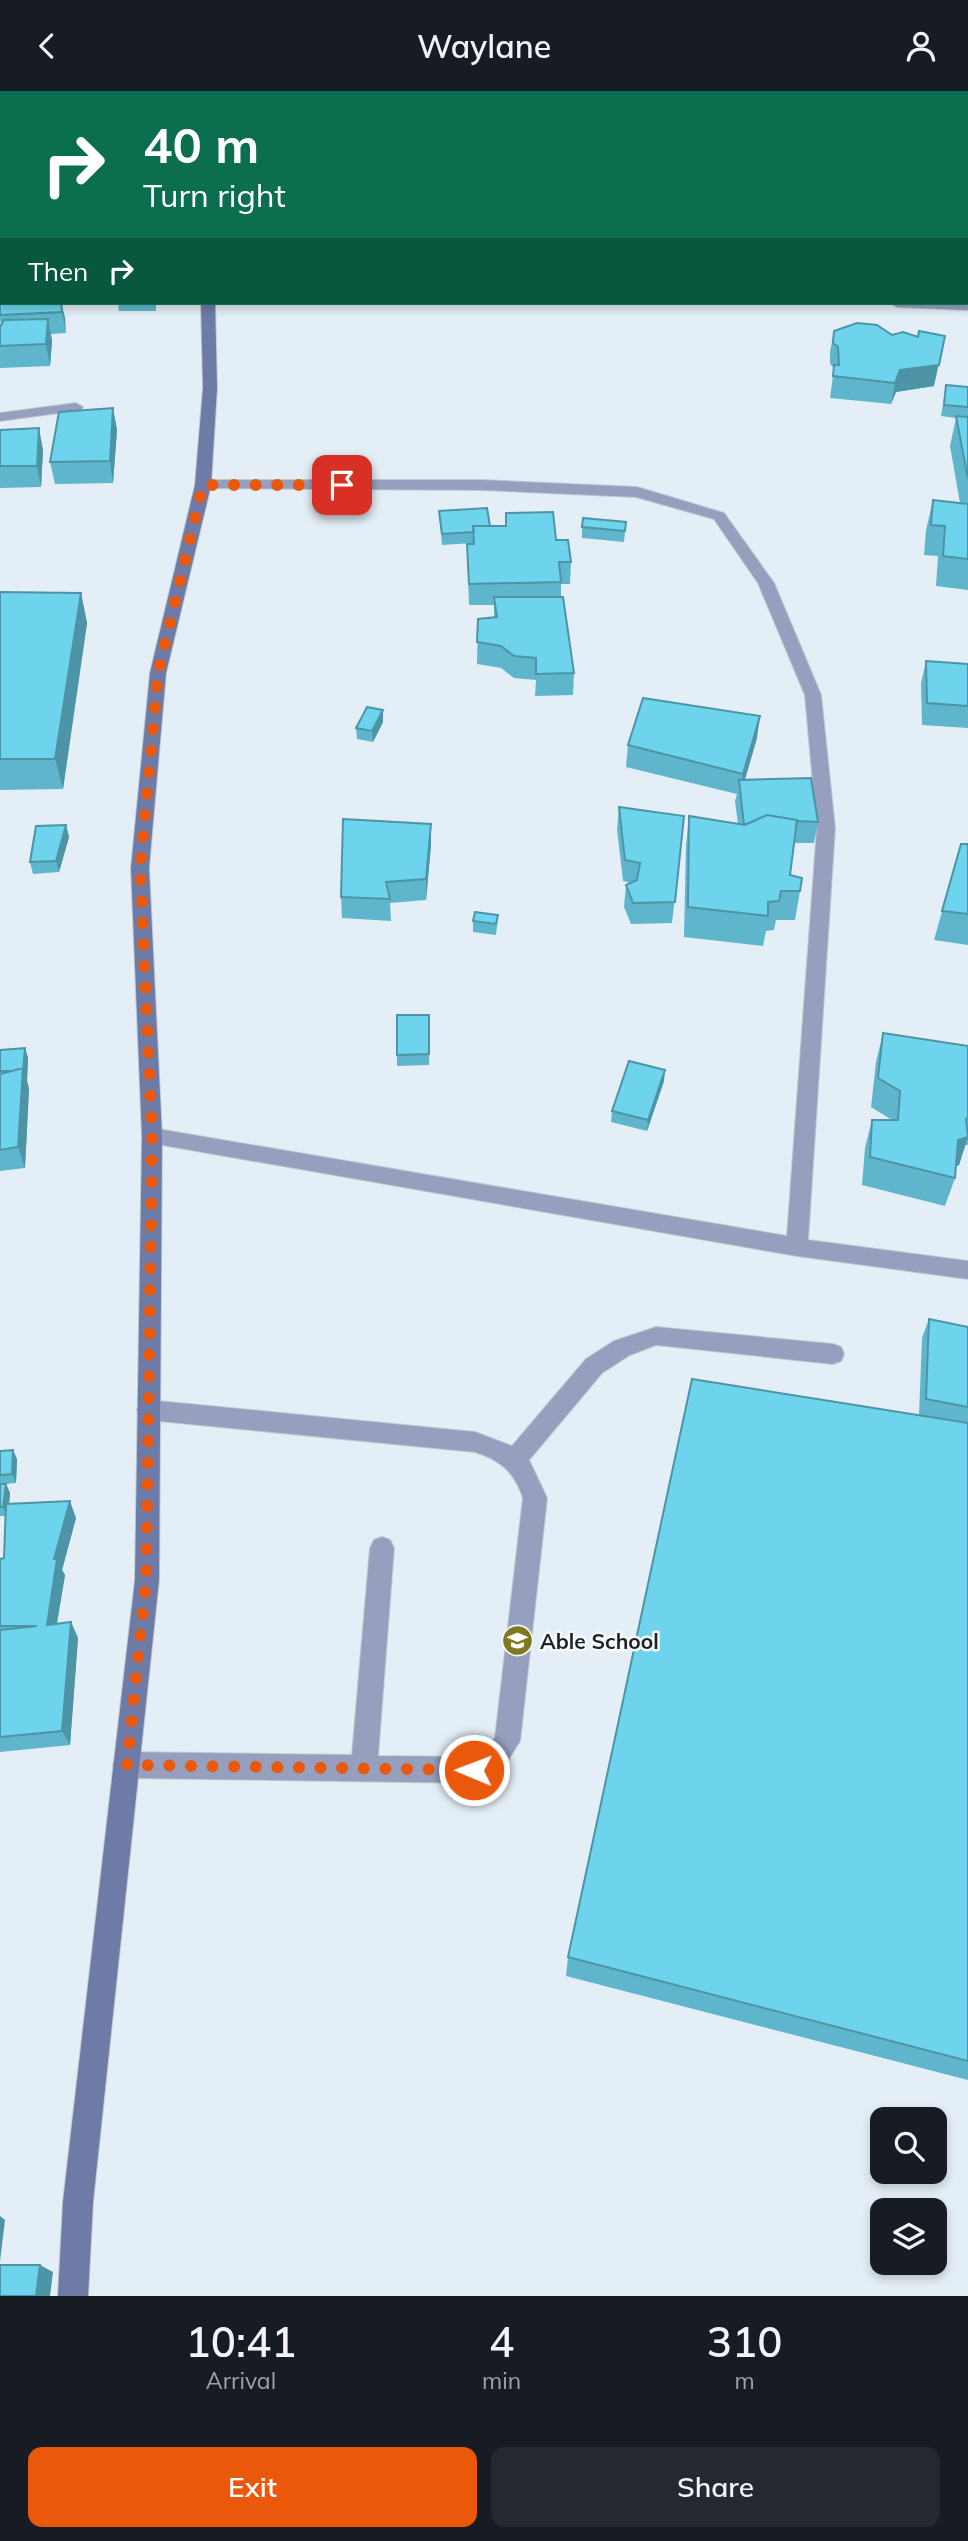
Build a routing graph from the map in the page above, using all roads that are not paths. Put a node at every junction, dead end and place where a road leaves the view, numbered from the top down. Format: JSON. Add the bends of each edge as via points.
{"nodes":[{"id":1,"x":208,"y":305,"type":"edge"},
{"id":2,"x":944,"y":305,"type":"edge"},
{"id":3,"x":968,"y":306,"type":"edge"},
{"id":4,"x":76,"y":407,"type":"dead end"},
{"id":5,"x":0,"y":417,"type":"edge"},
{"id":6,"x":203,"y":485,"type":"junction"},
{"id":7,"x":152,"y":1136,"type":"junction"},
{"id":8,"x":797,"y":1247,"type":"junction"},
{"id":9,"x":968,"y":1271,"type":"edge"},
{"id":10,"x":833,"y":1354,"type":"dead end"},
{"id":11,"x":148,"y":1410,"type":"junction"},
{"id":12,"x":515,"y":1459,"type":"junction"},
{"id":13,"x":382,"y":1548,"type":"dead end"},
{"id":14,"x":127,"y":1765,"type":"junction"},
{"id":15,"x":364,"y":1769,"type":"junction"},
{"id":16,"x":73,"y":2296,"type":"edge"}],
"edges":[{"from":1,"to":6,"type":"street","via":[[210,388]]},
{"from":2,"to":3,"type":"street"},
{"from":4,"to":5,"type":"street"},
{"from":6,"to":7,"type":"street","via":[[158,673],[140,868]]},
{"from":6,"to":8,"type":"street","via":[[481,485],[637,492],[719,516],[766,583],[813,695],[826,828]]},
{"from":7,"to":8,"type":"street"},
{"from":7,"to":11,"type":"street"},
{"from":8,"to":9,"type":"street"},
{"from":10,"to":12,"type":"street","via":[[656,1336],[622,1348],[594,1366]]},
{"from":11,"to":12,"type":"street","via":[[475,1442]]},
{"from":11,"to":14,"type":"street","via":[[146,1580]]},
{"from":12,"to":15,"type":"street","via":[[528,1476],[535,1498],[507,1741],[486,1767],[474,1770]]},
{"from":13,"to":15,"type":"street"},
{"from":14,"to":15,"type":"street"},
{"from":14,"to":16,"type":"street","via":[[78,2203]]}]}
